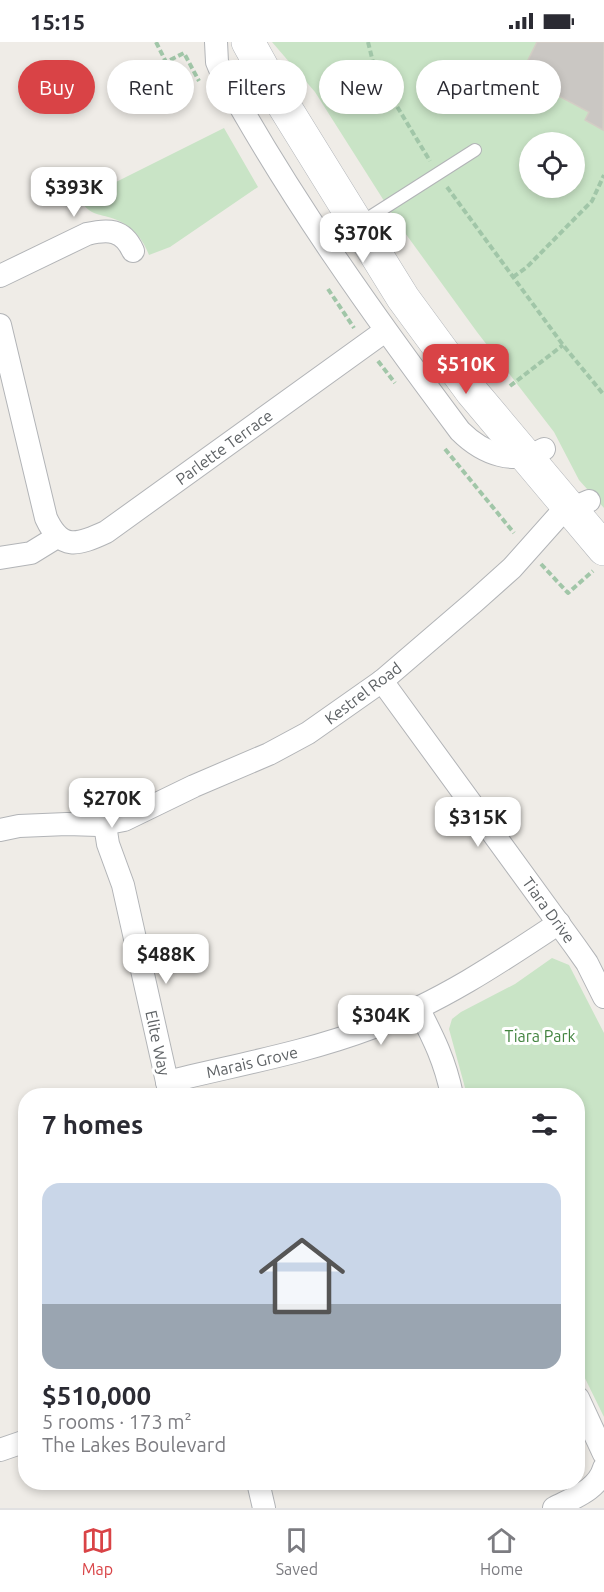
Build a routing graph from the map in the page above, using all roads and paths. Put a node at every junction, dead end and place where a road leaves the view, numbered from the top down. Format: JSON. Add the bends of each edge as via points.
{"nodes":[{"id":1,"x":216,"y":42,"type":"edge"},
{"id":2,"x":248,"y":42,"type":"edge"},
{"id":3,"x":368,"y":42,"type":"edge"},
{"id":4,"x":475,"y":150,"type":"dead end"},
{"id":5,"x":438,"y":175,"type":"junction"},
{"id":6,"x":604,"y":175,"type":"edge"},
{"id":7,"x":363,"y":231,"type":"junction"},
{"id":8,"x":133,"y":251,"type":"dead end"},
{"id":9,"x":0,"y":276,"type":"edge"},
{"id":10,"x":513,"y":277,"type":"junction"},
{"id":11,"x":0,"y":325,"type":"edge"},
{"id":12,"x":385,"y":331,"type":"junction"},
{"id":13,"x":563,"y":345,"type":"junction"},
{"id":14,"x":510,"y":386,"type":"dead end"},
{"id":15,"x":604,"y":395,"type":"edge"},
{"id":16,"x":535,"y":453,"type":"junction"},
{"id":17,"x":585,"y":512,"type":"edge"},
{"id":18,"x":57,"y":537,"type":"junction"},
{"id":19,"x":604,"y":549,"type":"edge"},
{"id":20,"x":0,"y":558,"type":"edge"},
{"id":21,"x":382,"y":681,"type":"junction"},
{"id":22,"x":109,"y":819,"type":"junction"},
{"id":23,"x":10,"y":828,"type":"edge"},
{"id":24,"x":559,"y":923,"type":"junction"},
{"id":25,"x":604,"y":997,"type":"edge"},
{"id":26,"x":418,"y":1008,"type":"junction"},
{"id":27,"x":168,"y":1088,"type":"edge"},
{"id":28,"x":171,"y":1088,"type":"edge"},
{"id":29,"x":450,"y":1088,"type":"edge"},
{"id":30,"x":585,"y":1413,"type":"edge"},
{"id":31,"x":18,"y":1444,"type":"edge"},
{"id":32,"x":0,"y":1450,"type":"edge"},
{"id":33,"x":604,"y":1454,"type":"edge"},
{"id":34,"x":604,"y":1468,"type":"edge"},
{"id":35,"x":260,"y":1490,"type":"edge"},
{"id":36,"x":264,"y":1508,"type":"edge"},
{"id":37,"x":554,"y":1508,"type":"edge"}],
"edges":[{"from":1,"to":12,"type":"street","via":[[217,62],[235,98],[313,225]]},
{"from":2,"to":7,"type":"street"},
{"from":3,"to":5,"type":"path","via":[[375,70]]},
{"from":4,"to":5,"type":"lane"},
{"from":5,"to":7,"type":"lane"},
{"from":5,"to":10,"type":"path"},
{"from":6,"to":10,"type":"path","via":[[592,201]]},
{"from":7,"to":16,"type":"street"},
{"from":8,"to":9,"type":"street","via":[[121,234],[100,231]]},
{"from":10,"to":13,"type":"path"},
{"from":11,"to":18,"type":"street","via":[[40,501]]},
{"from":12,"to":16,"type":"street","via":[[471,442],[497,454]]},
{"from":12,"to":18,"type":"street","name":"Parlette Terrace","via":[[106,532],[78,543]]},
{"from":13,"to":14,"type":"path"},
{"from":13,"to":15,"type":"path"},
{"from":16,"to":17,"type":"street"},
{"from":17,"to":19,"type":"street"},
{"from":17,"to":21,"type":"street","name":"Kestrel Road","via":[[570,530],[512,568]]},
{"from":18,"to":20,"type":"street","via":[[31,553]]},
{"from":21,"to":22,"type":"street","name":"Kestrel Road","via":[[308,733],[269,754]]},
{"from":21,"to":24,"type":"street","name":"Tiara Drive"},
{"from":22,"to":23,"type":"street","name":"Kestrel Road"},
{"from":22,"to":27,"type":"street","name":"Elite Way","via":[[120,841],[123,885]]},
{"from":24,"to":25,"type":"street","name":"Tiara Drive","via":[[587,963]]},
{"from":24,"to":26,"type":"street","name":"Marais Grove","via":[[492,968]]},
{"from":26,"to":28,"type":"street","name":"Marais Grove","via":[[340,1039]]},
{"from":26,"to":29,"type":"street","via":[[446,1067]]},
{"from":30,"to":33,"type":"street"},
{"from":31,"to":32,"type":"street"},
{"from":34,"to":37,"type":"street","via":[[592,1487]]},
{"from":35,"to":36,"type":"street"}]}
